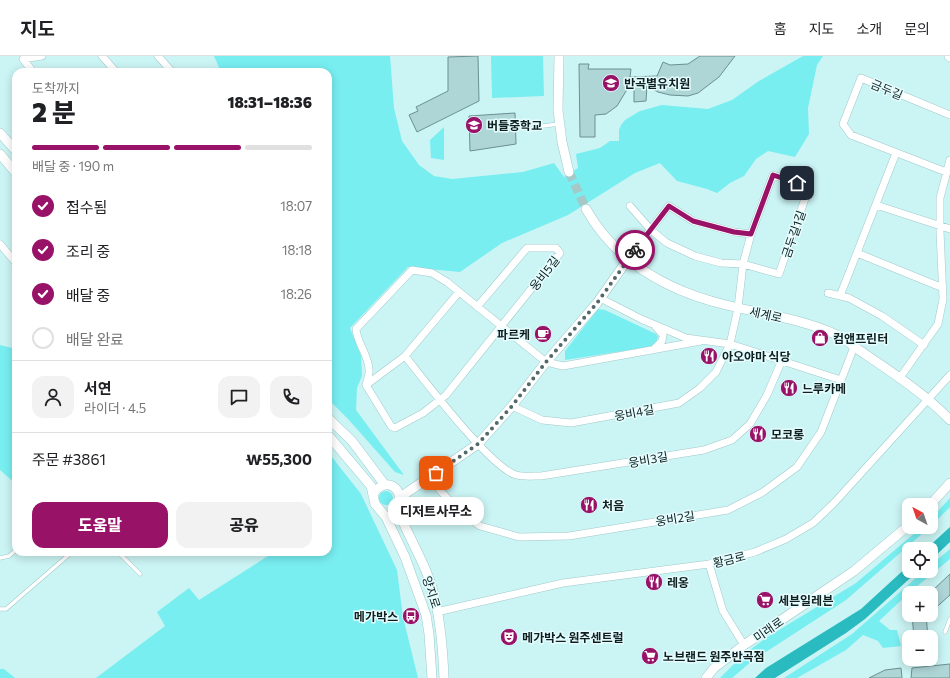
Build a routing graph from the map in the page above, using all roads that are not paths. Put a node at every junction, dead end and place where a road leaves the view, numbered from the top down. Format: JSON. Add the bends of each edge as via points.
{"nodes":[{"id":1,"x":42,"y":56,"type":"edge"},
{"id":2,"x":102,"y":56,"type":"edge"},
{"id":3,"x":158,"y":56,"type":"edge"},
{"id":4,"x":559,"y":56,"type":"edge"},
{"id":5,"x":30,"y":68,"type":"edge"},
{"id":6,"x":112,"y":68,"type":"edge"},
{"id":7,"x":168,"y":68,"type":"edge"},
{"id":8,"x":950,"y":115,"type":"edge"},
{"id":9,"x":560,"y":124,"type":"junction"},
{"id":10,"x":535,"y":127,"type":"dead end"},
{"id":11,"x":0,"y":133,"type":"edge"},
{"id":12,"x":12,"y":146,"type":"edge"},
{"id":13,"x":896,"y":153,"type":"junction"},
{"id":14,"x":0,"y":154,"type":"edge"},
{"id":15,"x":950,"y":160,"type":"edge"},
{"id":16,"x":12,"y":168,"type":"edge"},
{"id":17,"x":569,"y":172,"type":"tunnel mouth"},
{"id":18,"x":946,"y":172,"type":"junction"},
{"id":19,"x":876,"y":205,"type":"junction"},
{"id":20,"x":630,"y":206,"type":"dead end"},
{"id":21,"x":586,"y":209,"type":"tunnel mouth"},
{"id":22,"x":940,"y":224,"type":"junction"},
{"id":23,"x":950,"y":228,"type":"edge"},
{"id":24,"x":651,"y":230,"type":"junction"},
{"id":25,"x":751,"y":234,"type":"junction"},
{"id":26,"x":0,"y":244,"type":"edge"},
{"id":27,"x":857,"y":253,"type":"junction"},
{"id":28,"x":12,"y":258,"type":"edge"},
{"id":29,"x":628,"y":259,"type":"junction"},
{"id":30,"x":743,"y":264,"type":"junction"},
{"id":31,"x":943,"y":288,"type":"junction"},
{"id":32,"x":459,"y":292,"type":"junction"},
{"id":33,"x":828,"y":293,"type":"dead end"},
{"id":34,"x":840,"y":296,"type":"junction"},
{"id":35,"x":600,"y":298,"type":"junction"},
{"id":36,"x":477,"y":307,"type":"junction"},
{"id":37,"x":738,"y":308,"type":"junction"},
{"id":38,"x":655,"y":325,"type":"junction"},
{"id":39,"x":502,"y":326,"type":"junction"},
{"id":40,"x":701,"y":341,"type":"junction"},
{"id":41,"x":730,"y":344,"type":"junction"},
{"id":42,"x":924,"y":345,"type":"junction"},
{"id":43,"x":854,"y":347,"type":"junction"},
{"id":44,"x":654,"y":349,"type":"junction"},
{"id":45,"x":405,"y":356,"type":"junction"},
{"id":46,"x":782,"y":360,"type":"junction"},
{"id":47,"x":546,"y":362,"type":"junction"},
{"id":48,"x":950,"y":375,"type":"edge"},
{"id":49,"x":899,"y":379,"type":"junction"},
{"id":50,"x":841,"y":380,"type":"junction"},
{"id":51,"x":366,"y":385,"type":"junction"},
{"id":52,"x":442,"y":399,"type":"junction"},
{"id":53,"x":928,"y":400,"type":"junction"},
{"id":54,"x":512,"y":406,"type":"junction"},
{"id":55,"x":950,"y":420,"type":"edge"},
{"id":56,"x":332,"y":422,"type":"edge"},
{"id":57,"x":332,"y":440,"type":"edge"},
{"id":58,"x":478,"y":444,"type":"junction"},
{"id":59,"x":428,"y":477,"type":"junction"},
{"id":60,"x":381,"y":482,"type":"junction"},
{"id":61,"x":950,"y":483,"type":"edge"},
{"id":62,"x":373,"y":496,"type":"junction"},
{"id":63,"x":936,"y":498,"type":"edge"},
{"id":64,"x":398,"y":500,"type":"junction"},
{"id":65,"x":384,"y":514,"type":"junction"},
{"id":66,"x":902,"y":531,"type":"edge"},
{"id":67,"x":410,"y":535,"type":"junction"},
{"id":68,"x":12,"y":553,"type":"edge"},
{"id":69,"x":67,"y":556,"type":"edge"},
{"id":70,"x":122,"y":556,"type":"edge"},
{"id":71,"x":0,"y":558,"type":"edge"},
{"id":72,"x":709,"y":564,"type":"junction"},
{"id":73,"x":140,"y":574,"type":"dead end"},
{"id":74,"x":0,"y":609,"type":"edge"},
{"id":75,"x":441,"y":611,"type":"junction"},
{"id":76,"x":950,"y":619,"type":"edge"},
{"id":77,"x":945,"y":632,"type":"dead end"},
{"id":78,"x":744,"y":645,"type":"junction"},
{"id":79,"x":443,"y":655,"type":"junction"},
{"id":80,"x":432,"y":678,"type":"edge"},
{"id":81,"x":444,"y":678,"type":"edge"},
{"id":82,"x":706,"y":678,"type":"edge"}],
"edges":[{"from":1,"to":5,"type":"street","via":[[23,59]]},
{"from":2,"to":6,"type":"street"},
{"from":3,"to":7,"type":"street"},
{"from":4,"to":9,"type":"street","via":[[557,71]]},
{"from":8,"to":13,"type":"street","name":"금두길","via":[[861,78],[843,124],[851,135]]},
{"from":9,"to":10,"type":"lane"},
{"from":9,"to":17,"type":"street"},
{"from":11,"to":12,"type":"street"},
{"from":13,"to":18,"type":"street","name":"금두길"},
{"from":13,"to":19,"type":"street"},
{"from":14,"to":16,"type":"street"},
{"from":15,"to":18,"type":"street"},
{"from":18,"to":22,"type":"street","via":[[940,198]]},
{"from":19,"to":22,"type":"street"},
{"from":19,"to":27,"type":"street"},
{"from":20,"to":24,"type":"street","name":"금두길1길"},
{"from":21,"to":29,"type":"street","name":"세계로","via":[[598,229]]},
{"from":22,"to":23,"type":"street"},
{"from":22,"to":31,"type":"street"},
{"from":24,"to":25,"type":"street","via":[[669,206],[693,221]]},
{"from":24,"to":29,"type":"street"},
{"from":24,"to":30,"type":"street","name":"금두길1길","via":[[667,243],[695,256],[721,263]]},
{"from":25,"to":30,"type":"street","name":"금두길1길"},
{"from":25,"to":30,"type":"street","name":"금두길1길","via":[[773,175],[809,186],[779,274]]},
{"from":26,"to":28,"type":"street"},
{"from":27,"to":31,"type":"street"},
{"from":27,"to":34,"type":"street"},
{"from":29,"to":35,"type":"street"},
{"from":29,"to":37,"type":"street","name":"세계로","via":[[671,288]]},
{"from":30,"to":37,"type":"street","name":"금두길1길"},
{"from":31,"to":42,"type":"street","via":[[938,324]]},
{"from":32,"to":36,"type":"street"},
{"from":32,"to":45,"type":"street"},
{"from":32,"to":51,"type":"street","via":[[432,274],[412,270],[356,329],[356,337],[366,354],[370,370]]},
{"from":33,"to":34,"type":"street"},
{"from":34,"to":42,"type":"street","via":[[849,298],[882,316]]},
{"from":35,"to":38,"type":"street"},
{"from":35,"to":47,"type":"street"},
{"from":36,"to":39,"type":"street"},
{"from":36,"to":39,"type":"street","name":"웅비5길","via":[[526,248],[556,248],[560,253]]},
{"from":37,"to":41,"type":"street","name":"웅비4길"},
{"from":37,"to":43,"type":"street","name":"세계로","via":[[781,317],[838,335]]},
{"from":38,"to":40,"type":"street","via":[[686,338]]},
{"from":38,"to":44,"type":"street","via":[[663,335],[662,342]]},
{"from":39,"to":47,"type":"street"},
{"from":39,"to":52,"type":"street","name":"웅비5길"},
{"from":40,"to":41,"type":"street"},
{"from":40,"to":44,"type":"street"},
{"from":41,"to":46,"type":"street"},
{"from":41,"to":54,"type":"street","name":"웅비4길","via":[[716,372],[679,403],[571,423],[542,420]]},
{"from":42,"to":49,"type":"street"},
{"from":43,"to":49,"type":"street","name":"세계로"},
{"from":43,"to":50,"type":"street","name":"웅비2길"},
{"from":44,"to":47,"type":"street","via":[[563,366]]},
{"from":45,"to":51,"type":"street"},
{"from":45,"to":52,"type":"street"},
{"from":46,"to":50,"type":"street"},
{"from":46,"to":58,"type":"street","name":"웅비3길","via":[[767,395],[750,424],[732,440],[704,450],[541,476],[516,475],[499,464]]},
{"from":47,"to":54,"type":"street"},
{"from":48,"to":53,"type":"street","name":"황금로"},
{"from":49,"to":53,"type":"street","name":"세계로"},
{"from":50,"to":59,"type":"street","name":"웅비2길","via":[[821,432],[797,467],[769,488],[728,510],[569,536],[519,536],[480,526],[457,509]]},
{"from":51,"to":52,"type":"street","name":"웅비5길","via":[[391,426],[395,428]]},
{"from":52,"to":58,"type":"street"},
{"from":53,"to":55,"type":"street","name":"세계로"},
{"from":53,"to":72,"type":"street","name":"황금로","via":[[813,523],[786,539],[755,552]]},
{"from":54,"to":58,"type":"street"},
{"from":56,"to":60,"type":"street","via":[[352,441]]},
{"from":57,"to":62,"type":"street","via":[[370,486]]},
{"from":58,"to":59,"type":"street"},
{"from":59,"to":64,"type":"street"},
{"from":60,"to":62,"type":"street"},
{"from":60,"to":64,"type":"street","via":[[389,485]]},
{"from":61,"to":63,"type":"street"},
{"from":62,"to":65,"type":"street","via":[[375,504]]},
{"from":64,"to":65,"type":"street","via":[[393,509]]},
{"from":64,"to":67,"type":"street","name":"양지로"},
{"from":65,"to":80,"type":"street","name":"양지로","via":[[421,598],[430,634]]},
{"from":66,"to":78,"type":"street","name":"미래로","via":[[854,571]]},
{"from":67,"to":75,"type":"street","via":[[420,550],[439,596]]},
{"from":67,"to":79,"type":"street","name":"양지로","via":[[435,596]]},
{"from":68,"to":71,"type":"lane"},
{"from":69,"to":74,"type":"lane","via":[[6,609]]},
{"from":70,"to":73,"type":"lane"},
{"from":72,"to":75,"type":"street","name":"황금로","via":[[563,583]]},
{"from":72,"to":78,"type":"street","via":[[723,611]]},
{"from":75,"to":79,"type":"street","via":[[445,646]]},
{"from":76,"to":77,"type":"lane"},
{"from":78,"to":82,"type":"street","name":"미래로","via":[[714,668]]},
{"from":79,"to":81,"type":"street","name":"양지로"}]}
